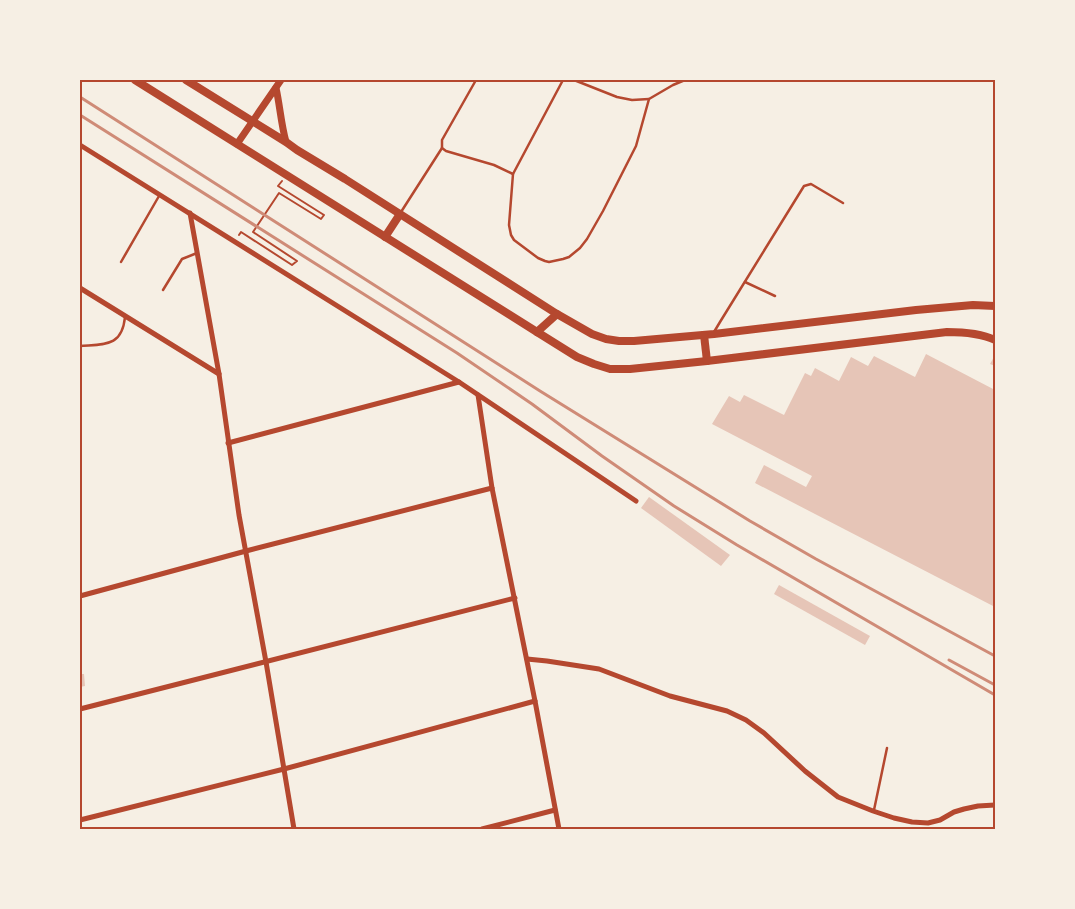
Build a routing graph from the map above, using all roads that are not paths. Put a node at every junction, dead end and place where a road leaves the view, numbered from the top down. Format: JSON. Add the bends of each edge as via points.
{"nodes":[{"id":1,"x":135,"y":80,"type":"edge"},
{"id":2,"x":186,"y":80,"type":"edge"},
{"id":3,"x":281,"y":80,"type":"edge"},
{"id":4,"x":476,"y":80,"type":"edge"},
{"id":5,"x":563,"y":80,"type":"edge"},
{"id":6,"x":574,"y":80,"type":"edge"},
{"id":7,"x":685,"y":80,"type":"edge"},
{"id":8,"x":276,"y":88,"type":"junction"},
{"id":9,"x":650,"y":99,"type":"junction"},
{"id":10,"x":252,"y":122,"type":"junction"},
{"id":11,"x":286,"y":142,"type":"junction"},
{"id":12,"x":237,"y":144,"type":"junction"},
{"id":13,"x":80,"y":145,"type":"edge"},
{"id":14,"x":442,"y":148,"type":"junction"},
{"id":15,"x":513,"y":174,"type":"junction"},
{"id":16,"x":160,"y":195,"type":"junction"},
{"id":17,"x":842,"y":203,"type":"dead end"},
{"id":18,"x":190,"y":213,"type":"junction"},
{"id":19,"x":400,"y":214,"type":"junction"},
{"id":20,"x":385,"y":237,"type":"junction"},
{"id":21,"x":197,"y":254,"type":"junction"},
{"id":22,"x":121,"y":262,"type":"dead end"},
{"id":23,"x":745,"y":282,"type":"junction"},
{"id":24,"x":80,"y":288,"type":"edge"},
{"id":25,"x":163,"y":290,"type":"dead end"},
{"id":26,"x":775,"y":296,"type":"dead end"},
{"id":27,"x":995,"y":306,"type":"edge"},
{"id":28,"x":557,"y":314,"type":"junction"},
{"id":29,"x":125,"y":316,"type":"junction"},
{"id":30,"x":537,"y":332,"type":"junction"},
{"id":31,"x":714,"y":334,"type":"junction"},
{"id":32,"x":704,"y":335,"type":"junction"},
{"id":33,"x":995,"y":340,"type":"edge"},
{"id":34,"x":80,"y":346,"type":"edge"},
{"id":35,"x":707,"y":361,"type":"junction"},
{"id":36,"x":219,"y":374,"type":"junction"},
{"id":37,"x":459,"y":382,"type":"junction"},
{"id":38,"x":478,"y":395,"type":"junction"},
{"id":39,"x":228,"y":443,"type":"junction"},
{"id":40,"x":492,"y":488,"type":"junction"},
{"id":41,"x":636,"y":501,"type":"dead end"},
{"id":42,"x":246,"y":551,"type":"junction"},
{"id":43,"x":80,"y":596,"type":"edge"},
{"id":44,"x":514,"y":598,"type":"junction"},
{"id":45,"x":527,"y":659,"type":"junction"},
{"id":46,"x":266,"y":662,"type":"junction"},
{"id":47,"x":535,"y":701,"type":"junction"},
{"id":48,"x":80,"y":709,"type":"edge"},
{"id":49,"x":887,"y":748,"type":"dead end"},
{"id":50,"x":284,"y":768,"type":"junction"},
{"id":51,"x":995,"y":805,"type":"edge"},
{"id":52,"x":555,"y":810,"type":"junction"},
{"id":53,"x":873,"y":811,"type":"junction"},
{"id":54,"x":80,"y":820,"type":"edge"},
{"id":55,"x":928,"y":823,"type":"junction"},
{"id":56,"x":294,"y":829,"type":"edge"},
{"id":57,"x":482,"y":829,"type":"edge"},
{"id":58,"x":559,"y":829,"type":"edge"},
{"id":59,"x":930,"y":829,"type":"edge"}],
"edges":[{"from":1,"to":12,"type":"main road"},
{"from":2,"to":10,"type":"main road"},
{"from":3,"to":8,"type":"main road"},
{"from":4,"to":14,"type":"lane","via":[[442,140]]},
{"from":5,"to":15,"type":"lane"},
{"from":6,"to":9,"type":"lane","via":[[617,97]]},
{"from":7,"to":9,"type":"lane"},
{"from":8,"to":10,"type":"main road"},
{"from":8,"to":11,"type":"main road"},
{"from":9,"to":15,"type":"lane","via":[[636,146],[618,183],[588,239],[569,257],[548,262],[512,238],[509,225]]},
{"from":10,"to":11,"type":"main road"},
{"from":10,"to":12,"type":"main road"},
{"from":11,"to":19,"type":"main road"},
{"from":12,"to":20,"type":"main road"},
{"from":13,"to":16,"type":"street"},
{"from":14,"to":15,"type":"lane"},
{"from":14,"to":19,"type":"lane"},
{"from":16,"to":18,"type":"street"},
{"from":16,"to":22,"type":"lane"},
{"from":17,"to":23,"type":"lane","via":[[811,184],[804,186]]},
{"from":18,"to":21,"type":"street"},
{"from":18,"to":37,"type":"street"},
{"from":19,"to":20,"type":"main road"},
{"from":19,"to":28,"type":"main road"},
{"from":20,"to":30,"type":"main road"},
{"from":21,"to":25,"type":"lane","via":[[182,260]]},
{"from":21,"to":36,"type":"street"},
{"from":23,"to":26,"type":"lane"},
{"from":23,"to":31,"type":"lane"},
{"from":24,"to":29,"type":"street"},
{"from":27,"to":31,"type":"main road","via":[[916,310]]},
{"from":28,"to":30,"type":"main road"},
{"from":28,"to":32,"type":"main road","via":[[592,334],[619,341]]},
{"from":29,"to":34,"type":"lane","via":[[124,328],[113,341]]},
{"from":29,"to":36,"type":"street"},
{"from":30,"to":35,"type":"main road","via":[[577,357],[610,369]]},
{"from":31,"to":32,"type":"main road"},
{"from":32,"to":35,"type":"main road"},
{"from":33,"to":35,"type":"main road","via":[[969,333],[947,332]]},
{"from":36,"to":39,"type":"street"},
{"from":37,"to":38,"type":"street"},
{"from":37,"to":39,"type":"street"},
{"from":38,"to":40,"type":"street"},
{"from":38,"to":41,"type":"street"},
{"from":39,"to":42,"type":"street"},
{"from":40,"to":42,"type":"street"},
{"from":40,"to":44,"type":"street"},
{"from":42,"to":43,"type":"street"},
{"from":42,"to":46,"type":"street"},
{"from":44,"to":45,"type":"street"},
{"from":44,"to":46,"type":"street"},
{"from":45,"to":47,"type":"street"},
{"from":45,"to":53,"type":"street","via":[[599,670],[670,696],[728,711],[764,733],[838,797]]},
{"from":46,"to":48,"type":"street"},
{"from":46,"to":50,"type":"street"},
{"from":47,"to":50,"type":"street"},
{"from":47,"to":52,"type":"street"},
{"from":49,"to":53,"type":"lane"},
{"from":50,"to":54,"type":"street"},
{"from":50,"to":56,"type":"street"},
{"from":51,"to":55,"type":"street","via":[[964,809]]},
{"from":52,"to":57,"type":"street"},
{"from":52,"to":58,"type":"street"},
{"from":53,"to":55,"type":"street"},
{"from":55,"to":59,"type":"street"}]}
